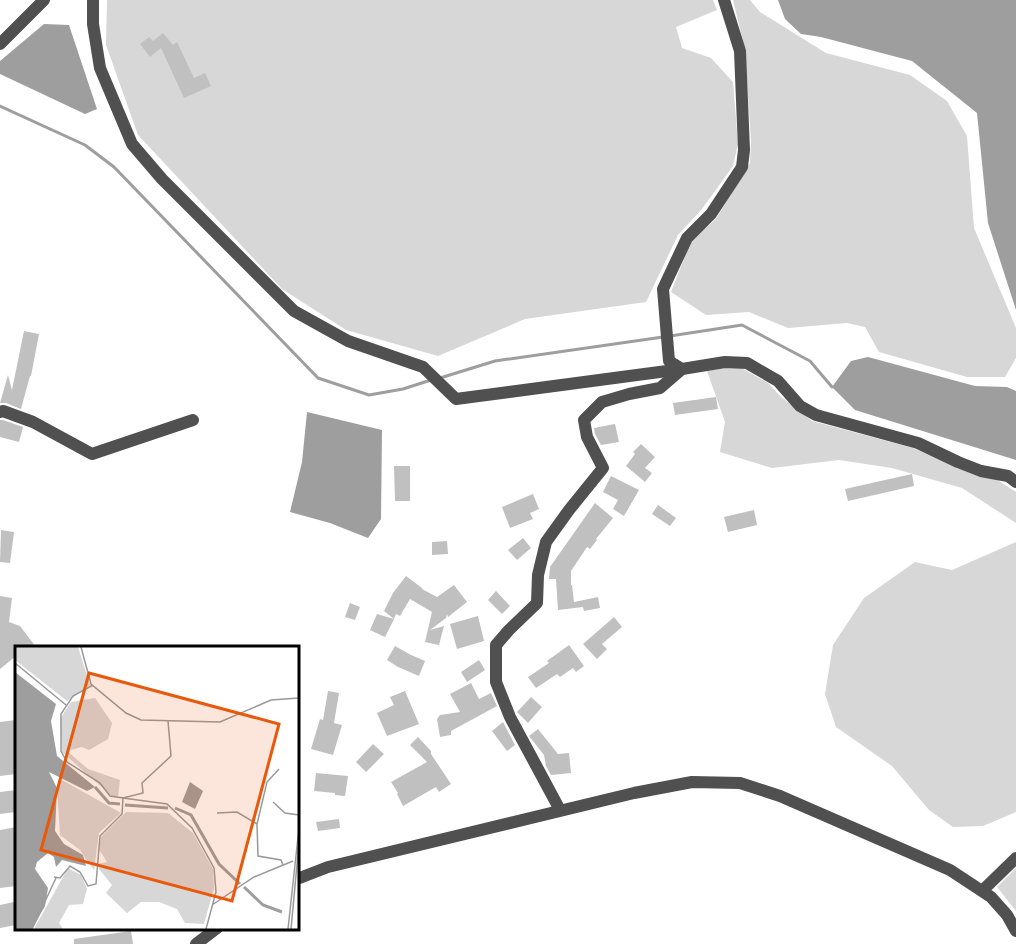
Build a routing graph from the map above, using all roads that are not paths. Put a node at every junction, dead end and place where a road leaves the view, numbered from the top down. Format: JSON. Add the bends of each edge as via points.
{"nodes":[{"id":1,"x":44,"y":0,"type":"edge"},
{"id":2,"x":93,"y":0,"type":"edge"},
{"id":3,"x":724,"y":0,"type":"edge"},
{"id":4,"x":0,"y":44,"type":"edge"},
{"id":5,"x":682,"y":369,"type":"junction"},
{"id":6,"x":0,"y":412,"type":"edge"},
{"id":7,"x":193,"y":420,"type":"dead end"},
{"id":8,"x":1016,"y":482,"type":"edge"},
{"id":9,"x":560,"y":810,"type":"junction"},
{"id":10,"x":1016,"y":858,"type":"edge"},
{"id":11,"x":298,"y":879,"type":"edge"},
{"id":12,"x":982,"y":891,"type":"junction"},
{"id":13,"x":215,"y":929,"type":"edge"},
{"id":14,"x":1016,"y":931,"type":"edge"},
{"id":15,"x":196,"y":944,"type":"edge"}],
"edges":[{"from":1,"to":4,"type":"street"},
{"from":2,"to":5,"type":"street","via":[[100,68],[132,144],[294,311],[348,341],[423,367],[456,399]]},
{"from":3,"to":5,"type":"street","via":[[740,51],[744,150],[742,167],[711,214],[687,238],[663,289],[669,361]]},
{"from":5,"to":8,"type":"street","via":[[725,362],[747,363],[778,381],[800,406],[816,416],[918,443]]},
{"from":5,"to":9,"type":"street","via":[[660,388],[602,402],[584,420],[587,437],[603,468],[546,542],[538,575],[537,603],[496,645],[496,682],[510,717]]},
{"from":6,"to":7,"type":"street","via":[[33,422],[92,454]]},
{"from":9,"to":11,"type":"street","via":[[328,867]]},
{"from":9,"to":12,"type":"street","via":[[692,782],[740,783],[780,796],[950,870]]},
{"from":10,"to":12,"type":"street"},
{"from":12,"to":14,"type":"street","via":[[1007,915]]},
{"from":13,"to":15,"type":"street"}]}
